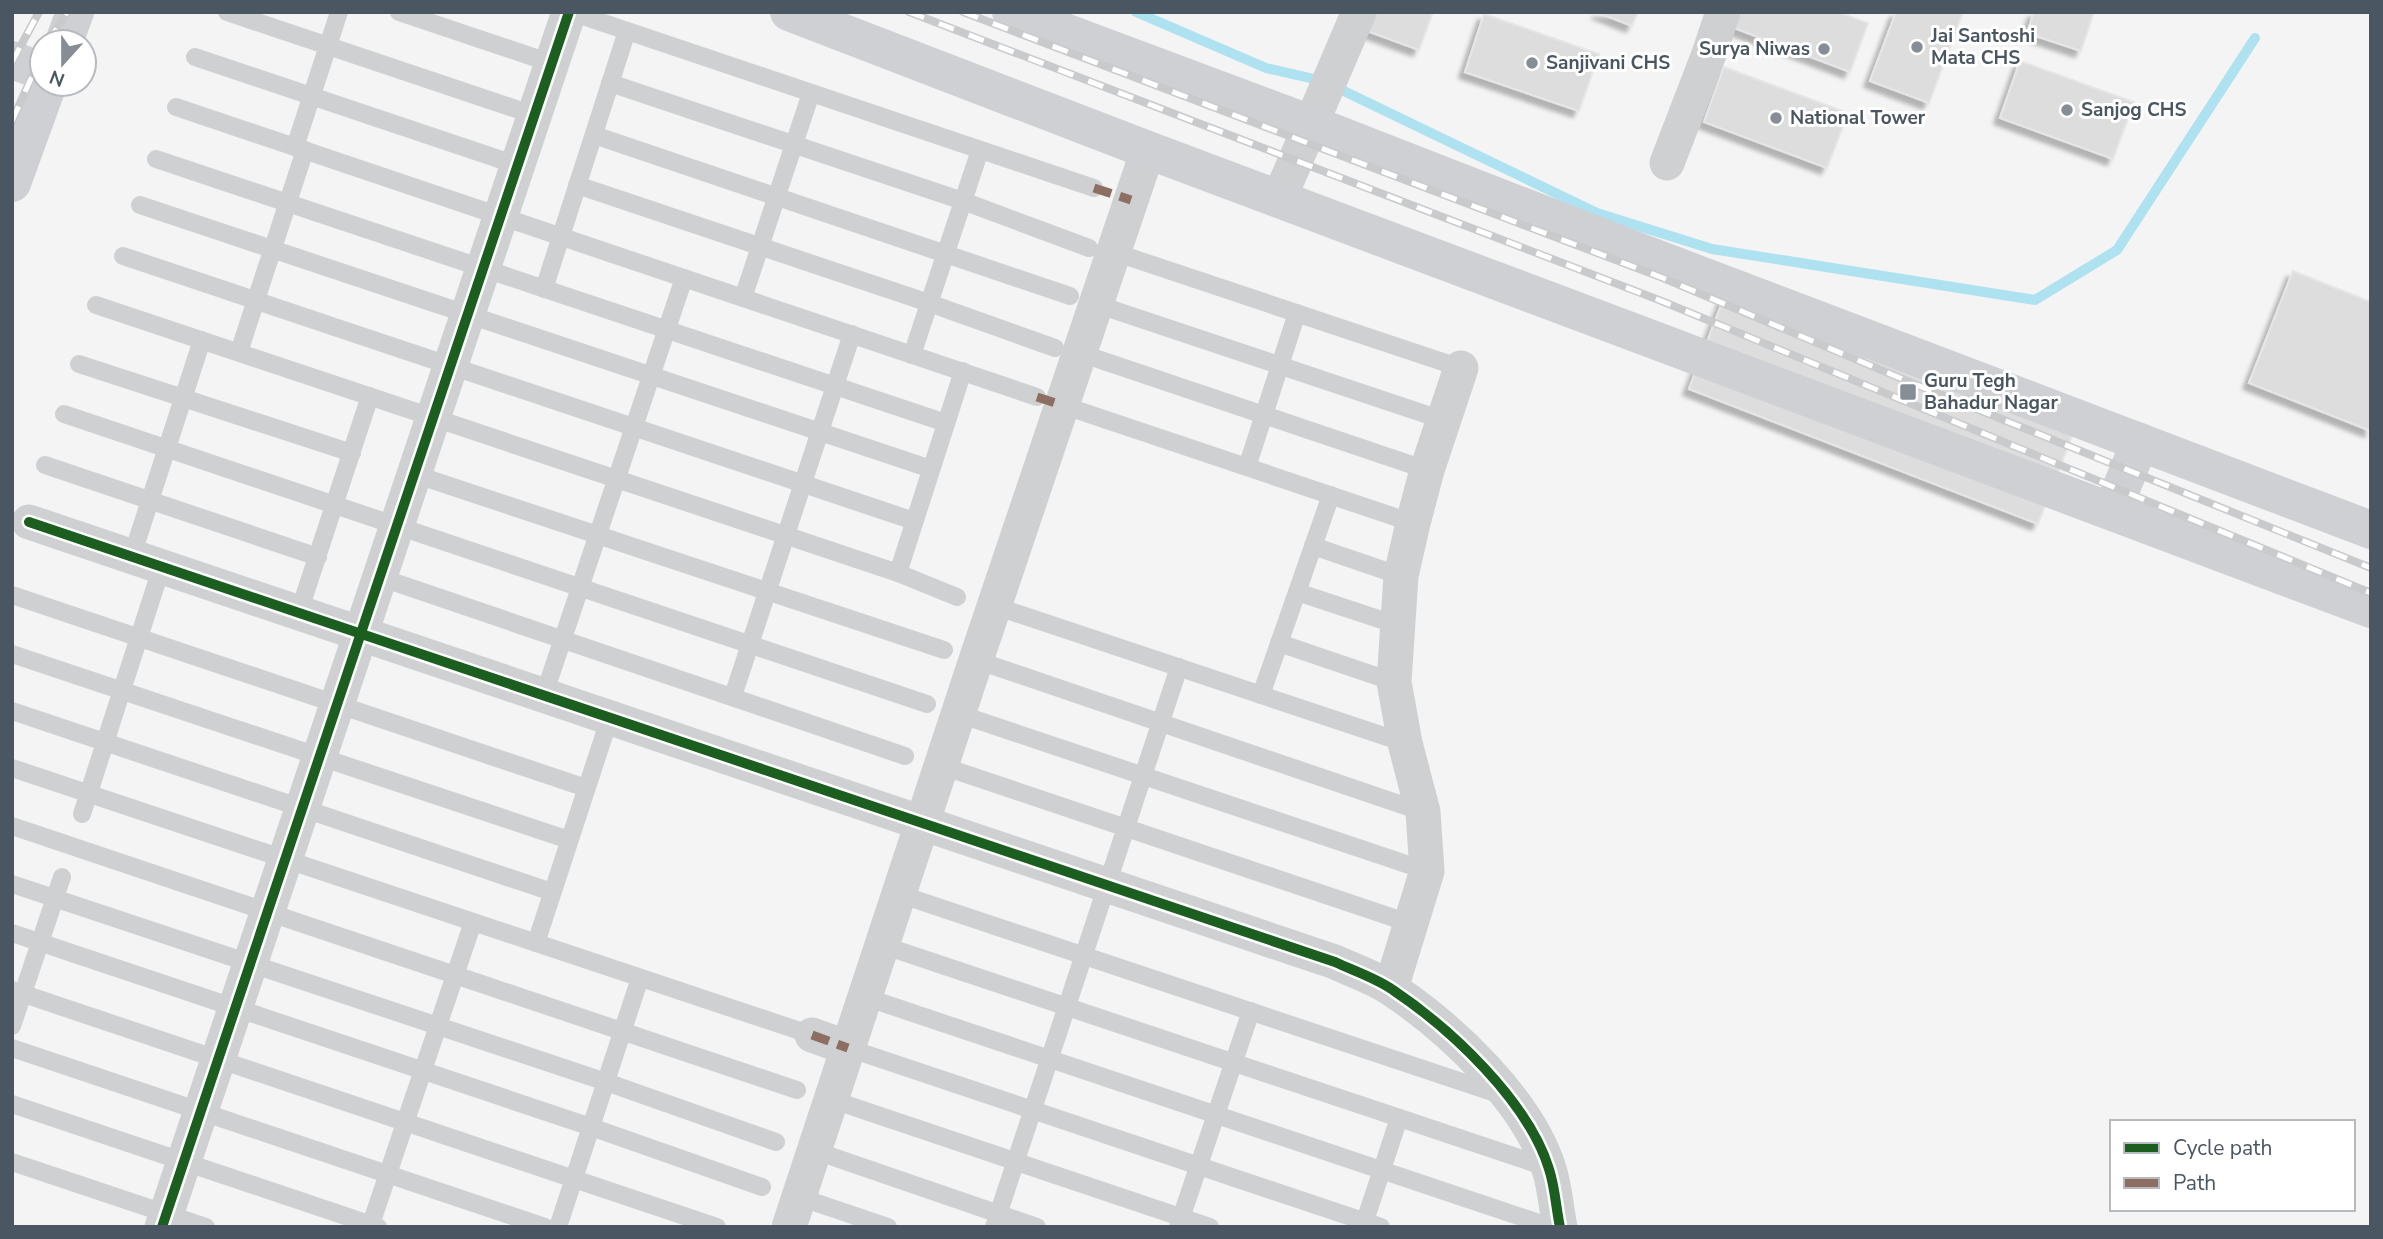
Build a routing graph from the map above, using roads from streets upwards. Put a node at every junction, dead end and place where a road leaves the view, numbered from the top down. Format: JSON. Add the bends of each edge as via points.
{"nodes":[{"id":1,"x":570,"y":12,"type":"edge"},
{"id":2,"x":789,"y":12,"type":"edge"},
{"id":3,"x":1010,"y":12,"type":"edge"},
{"id":4,"x":1359,"y":12,"type":"edge"},
{"id":5,"x":1723,"y":12,"type":"edge"},
{"id":6,"x":43,"y":98,"type":"edge"},
{"id":7,"x":1314,"y":114,"type":"junction"},
{"id":8,"x":1148,"y":150,"type":"junction"},
{"id":9,"x":1667,"y":163,"type":"dead end"},
{"id":10,"x":12,"y":183,"type":"edge"},
{"id":11,"x":1279,"y":199,"type":"junction"},
{"id":12,"x":1461,"y":368,"type":"road end"},
{"id":13,"x":2140,"y":442,"type":"junction"},
{"id":14,"x":2112,"y":511,"type":"junction"},
{"id":15,"x":29,"y":522,"type":"dead end"},
{"id":16,"x":2371,"y":530,"type":"edge"},
{"id":17,"x":2371,"y":609,"type":"edge"},
{"id":18,"x":361,"y":633,"type":"junction"},
{"id":19,"x":923,"y":823,"type":"junction"},
{"id":20,"x":1391,"y":988,"type":"junction"},
{"id":21,"x":812,"y":1035,"type":"road end"},
{"id":22,"x":848,"y":1048,"type":"junction"},
{"id":23,"x":794,"y":1212,"type":"edge"},
{"id":24,"x":164,"y":1220,"type":"edge"},
{"id":25,"x":1560,"y":1227,"type":"edge"}],
"edges":[{"from":1,"to":18,"type":"street"},
{"from":2,"to":8,"type":"main road"},
{"from":3,"to":7,"type":"main road"},
{"from":4,"to":7,"type":"street"},
{"from":5,"to":9,"type":"street"},
{"from":6,"to":10,"type":"main road"},
{"from":7,"to":11,"type":"street"},
{"from":7,"to":13,"type":"main road"},
{"from":8,"to":11,"type":"main road"},
{"from":8,"to":19,"type":"street","via":[[1083,300],[1050,401],[995,606],[960,655],[943,709],[942,766]]},
{"from":11,"to":14,"type":"main road"},
{"from":12,"to":20,"type":"street","via":[[1427,470],[1401,576],[1394,682],[1423,812],[1427,871]]},
{"from":13,"to":14,"type":"main road"},
{"from":13,"to":16,"type":"main road"},
{"from":14,"to":17,"type":"main road"},
{"from":15,"to":18,"type":"street"},
{"from":18,"to":19,"type":"street"},
{"from":18,"to":24,"type":"street"},
{"from":19,"to":20,"type":"street","via":[[1335,962]]},
{"from":19,"to":22,"type":"street"},
{"from":20,"to":25,"type":"street","via":[[1440,1025],[1495,1079],[1530,1128],[1549,1168]]},
{"from":21,"to":22,"type":"street"},
{"from":22,"to":23,"type":"street"}]}
